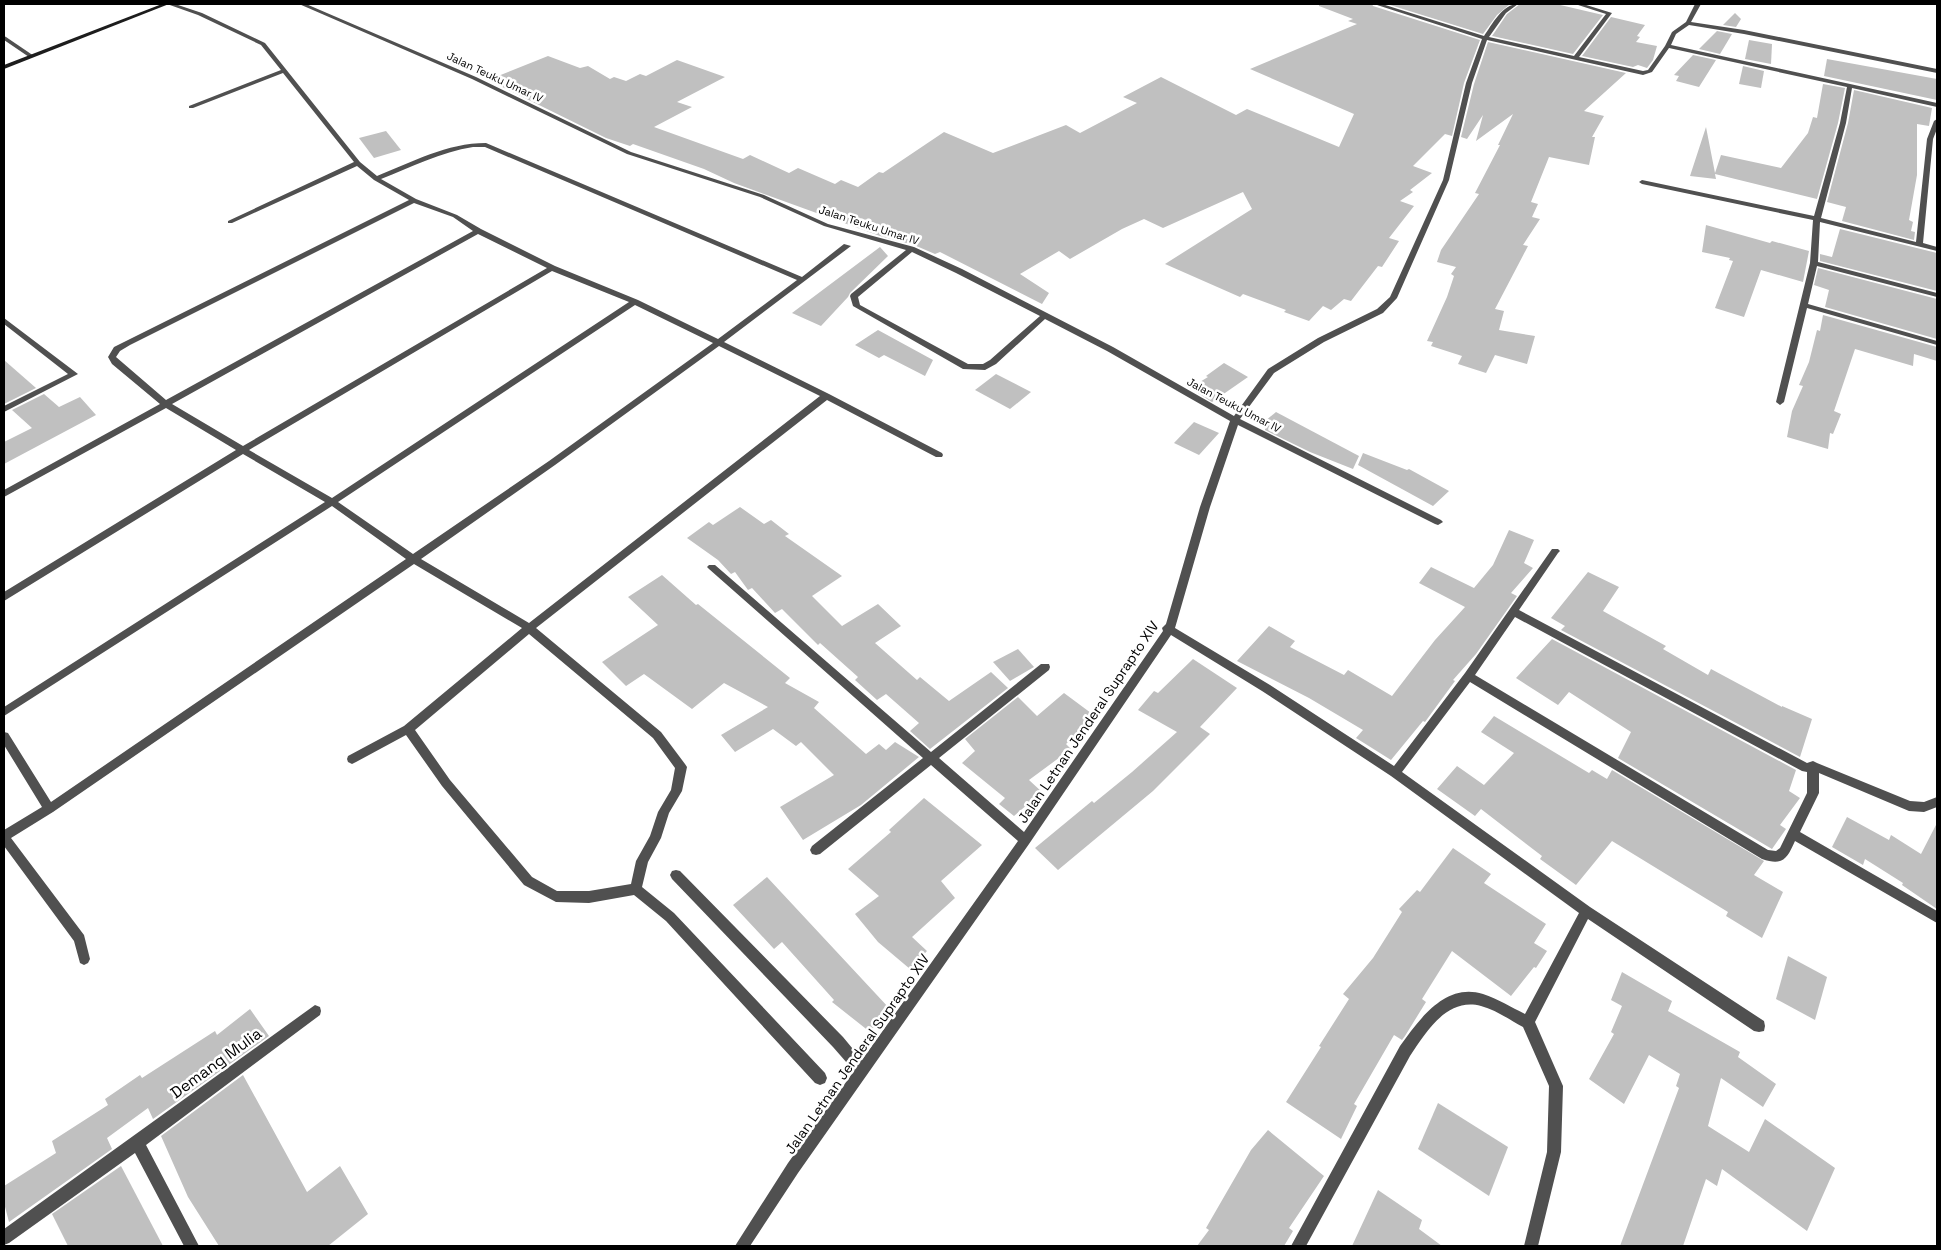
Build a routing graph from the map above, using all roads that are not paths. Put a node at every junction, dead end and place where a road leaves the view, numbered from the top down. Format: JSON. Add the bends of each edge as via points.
{"nodes":[{"id":1,"x":166,"y":4,"type":"edge"},
{"id":2,"x":170,"y":4,"type":"edge"},
{"id":3,"x":302,"y":4,"type":"edge"},
{"id":4,"x":1377,"y":4,"type":"edge"},
{"id":5,"x":1515,"y":4,"type":"edge"},
{"id":6,"x":1578,"y":4,"type":"edge"},
{"id":7,"x":1698,"y":4,"type":"edge"},
{"id":8,"x":1688,"y":24,"type":"junction"},
{"id":9,"x":4,"y":38,"type":"edge"},
{"id":10,"x":1485,"y":38,"type":"junction"},
{"id":11,"x":1668,"y":46,"type":"junction"},
{"id":12,"x":31,"y":56,"type":"junction"},
{"id":13,"x":1575,"y":58,"type":"junction"},
{"id":14,"x":4,"y":67,"type":"edge"},
{"id":15,"x":283,"y":71,"type":"junction"},
{"id":16,"x":1937,"y":71,"type":"edge"},
{"id":17,"x":1850,"y":85,"type":"junction"},
{"id":18,"x":1937,"y":105,"type":"edge"},
{"id":19,"x":191,"y":106,"type":"dead end"},
{"id":20,"x":1937,"y":121,"type":"edge"},
{"id":21,"x":1934,"y":140,"type":"edge"},
{"id":22,"x":358,"y":162,"type":"junction"},
{"id":23,"x":376,"y":179,"type":"junction"},
{"id":24,"x":1642,"y":182,"type":"dead end"},
{"id":25,"x":414,"y":200,"type":"junction"},
{"id":26,"x":1818,"y":219,"type":"junction"},
{"id":27,"x":230,"y":222,"type":"dead end"},
{"id":28,"x":478,"y":231,"type":"junction"},
{"id":29,"x":1919,"y":245,"type":"junction"},
{"id":30,"x":848,"y":246,"type":"dead end"},
{"id":31,"x":910,"y":249,"type":"junction"},
{"id":32,"x":1937,"y":249,"type":"edge"},
{"id":33,"x":1814,"y":263,"type":"junction"},
{"id":34,"x":552,"y":268,"type":"junction"},
{"id":35,"x":803,"y":280,"type":"junction"},
{"id":36,"x":1937,"y":295,"type":"edge"},
{"id":37,"x":635,"y":302,"type":"junction"},
{"id":38,"x":1804,"y":305,"type":"junction"},
{"id":39,"x":1046,"y":315,"type":"junction"},
{"id":40,"x":4,"y":320,"type":"edge"},
{"id":41,"x":718,"y":343,"type":"junction"},
{"id":42,"x":1937,"y":343,"type":"edge"},
{"id":43,"x":826,"y":396,"type":"junction"},
{"id":44,"x":1780,"y":402,"type":"dead end"},
{"id":45,"x":165,"y":404,"type":"junction"},
{"id":46,"x":4,"y":409,"type":"edge"},
{"id":47,"x":1235,"y":420,"type":"junction"},
{"id":48,"x":244,"y":450,"type":"junction"},
{"id":49,"x":939,"y":455,"type":"dead end"},
{"id":50,"x":4,"y":494,"type":"edge"},
{"id":51,"x":332,"y":502,"type":"junction"},
{"id":52,"x":1438,"y":522,"type":"dead end"},
{"id":53,"x":1555,"y":551,"type":"dead end"},
{"id":54,"x":413,"y":559,"type":"junction"},
{"id":55,"x":712,"y":567,"type":"dead end"},
{"id":56,"x":4,"y":597,"type":"edge"},
{"id":57,"x":1514,"y":612,"type":"junction"},
{"id":58,"x":529,"y":628,"type":"junction"},
{"id":59,"x":1169,"y":628,"type":"junction"},
{"id":60,"x":1044,"y":667,"type":"dead end"},
{"id":61,"x":1469,"y":676,"type":"junction"},
{"id":62,"x":4,"y":712,"type":"edge"},
{"id":63,"x":408,"y":729,"type":"junction"},
{"id":64,"x":4,"y":736,"type":"edge"},
{"id":65,"x":352,"y":759,"type":"dead end"},
{"id":66,"x":930,"y":759,"type":"junction"},
{"id":67,"x":1813,"y":766,"type":"junction"},
{"id":68,"x":1395,"y":773,"type":"junction"},
{"id":69,"x":1937,"y":802,"type":"edge"},
{"id":70,"x":49,"y":809,"type":"junction"},
{"id":71,"x":1793,"y":834,"type":"junction"},
{"id":72,"x":4,"y":836,"type":"edge"},
{"id":73,"x":1025,"y":840,"type":"junction"},
{"id":74,"x":816,"y":850,"type":"dead end"},
{"id":75,"x":676,"y":875,"type":"dead end"},
{"id":76,"x":636,"y":889,"type":"junction"},
{"id":77,"x":1586,"y":911,"type":"junction"},
{"id":78,"x":1937,"y":917,"type":"edge"},
{"id":79,"x":84,"y":959,"type":"dead end"},
{"id":80,"x":315,"y":1011,"type":"dead end"},
{"id":81,"x":1528,"y":1022,"type":"junction"},
{"id":82,"x":1759,"y":1026,"type":"dead end"},
{"id":83,"x":862,"y":1070,"type":"junction"},
{"id":84,"x":820,"y":1078,"type":"dead end"},
{"id":85,"x":137,"y":1143,"type":"junction"},
{"id":86,"x":4,"y":1238,"type":"edge"},
{"id":87,"x":192,"y":1246,"type":"edge"},
{"id":88,"x":742,"y":1246,"type":"edge"},
{"id":89,"x":1298,"y":1246,"type":"edge"},
{"id":90,"x":1531,"y":1246,"type":"edge"}],
"edges":[{"from":1,"to":12,"type":"street"},
{"from":2,"to":15,"type":"street","via":[[200,14],[263,44]]},
{"from":3,"to":31,"type":"street","name":"Jalan Teuku Umar IV","via":[[474,78],[630,153],[762,196],[826,225]]},
{"from":4,"to":10,"type":"street"},
{"from":5,"to":10,"type":"street","name":"Jalan Letnan Jenderal Suprapto XIV","via":[[1504,12]]},
{"from":6,"to":13,"type":"street","via":[[1609,13]]},
{"from":7,"to":8,"type":"street"},
{"from":8,"to":11,"type":"street","via":[[1674,32]]},
{"from":8,"to":16,"type":"street","via":[[1744,32]]},
{"from":9,"to":12,"type":"street"},
{"from":10,"to":13,"type":"street"},
{"from":10,"to":47,"type":"street","name":"Jalan Letnan Jenderal Suprapto XIV","via":[[1468,83],[1446,180],[1393,298],[1380,311],[1321,340],[1271,370]]},
{"from":11,"to":13,"type":"street","via":[[1647,73]]},
{"from":11,"to":17,"type":"street"},
{"from":12,"to":14,"type":"street"},
{"from":15,"to":19,"type":"street"},
{"from":15,"to":22,"type":"street"},
{"from":17,"to":18,"type":"street"},
{"from":17,"to":26,"type":"street"},
{"from":20,"to":21,"type":"street"},
{"from":21,"to":29,"type":"street"},
{"from":22,"to":23,"type":"street"},
{"from":22,"to":27,"type":"street"},
{"from":23,"to":25,"type":"street"},
{"from":23,"to":35,"type":"street","via":[[453,149],[486,145]]},
{"from":24,"to":26,"type":"street"},
{"from":25,"to":28,"type":"street","via":[[455,216]]},
{"from":25,"to":45,"type":"street","via":[[117,349],[112,357],[115,362]]},
{"from":26,"to":29,"type":"street"},
{"from":26,"to":33,"type":"street"},
{"from":28,"to":34,"type":"street"},
{"from":28,"to":45,"type":"street"},
{"from":29,"to":32,"type":"street"},
{"from":30,"to":35,"type":"street"},
{"from":31,"to":39,"type":"street","name":"Jalan Teuku Umar IV"},
{"from":31,"to":39,"type":"street","via":[[854,296],[854,300],[857,306],[966,367],[985,367],[993,362]]},
{"from":33,"to":36,"type":"street"},
{"from":33,"to":38,"type":"street"},
{"from":34,"to":37,"type":"street"},
{"from":34,"to":48,"type":"street"},
{"from":35,"to":41,"type":"street"},
{"from":37,"to":41,"type":"street"},
{"from":37,"to":51,"type":"street"},
{"from":38,"to":42,"type":"street"},
{"from":38,"to":44,"type":"street"},
{"from":39,"to":47,"type":"street","name":"Jalan Teuku Umar IV"},
{"from":40,"to":46,"type":"street","via":[[74,374]]},
{"from":41,"to":43,"type":"street"},
{"from":41,"to":54,"type":"street"},
{"from":43,"to":49,"type":"street"},
{"from":43,"to":58,"type":"street"},
{"from":45,"to":48,"type":"street"},
{"from":45,"to":50,"type":"street"},
{"from":47,"to":52,"type":"street","name":"Jalan Teuku Umar IV"},
{"from":47,"to":59,"type":"street","name":"Jalan Letnan Jenderal Suprapto XIV","via":[[1205,506]]},
{"from":48,"to":51,"type":"street"},
{"from":48,"to":56,"type":"street"},
{"from":51,"to":54,"type":"street"},
{"from":51,"to":62,"type":"street"},
{"from":53,"to":57,"type":"street"},
{"from":54,"to":58,"type":"street"},
{"from":54,"to":70,"type":"street"},
{"from":55,"to":66,"type":"street"},
{"from":57,"to":61,"type":"street"},
{"from":57,"to":67,"type":"street","via":[[1806,768]]},
{"from":58,"to":63,"type":"street"},
{"from":58,"to":76,"type":"street","via":[[657,735],[681,767],[676,791],[642,861]]},
{"from":59,"to":68,"type":"street"},
{"from":59,"to":73,"type":"street","name":"Jalan Letnan Jenderal Suprapto XIV"},
{"from":60,"to":66,"type":"street"},
{"from":61,"to":68,"type":"street"},
{"from":61,"to":71,"type":"street","via":[[1766,855],[1778,857]]},
{"from":63,"to":65,"type":"street"},
{"from":63,"to":76,"type":"street","via":[[446,783],[528,881],[556,896],[589,897]]},
{"from":64,"to":70,"type":"street"},
{"from":66,"to":73,"type":"street"},
{"from":66,"to":74,"type":"street"},
{"from":67,"to":69,"type":"street","via":[[1909,806]]},
{"from":67,"to":71,"type":"street","via":[[1813,793]]},
{"from":68,"to":77,"type":"street"},
{"from":70,"to":72,"type":"street"},
{"from":71,"to":78,"type":"street"},
{"from":72,"to":79,"type":"street","via":[[80,940]]},
{"from":73,"to":83,"type":"street","name":"Jalan Letnan Jenderal Suprapto XIV"},
{"from":75,"to":83,"type":"street"},
{"from":76,"to":84,"type":"street","via":[[670,917]]},
{"from":77,"to":81,"type":"street"},
{"from":77,"to":82,"type":"street"},
{"from":80,"to":85,"type":"street","name":"Demang Mulia"},
{"from":81,"to":89,"type":"street","via":[[1481,999],[1463,998],[1445,1004],[1425,1023],[1405,1051]]},
{"from":81,"to":90,"type":"street","via":[[1556,1086],[1554,1152]]},
{"from":83,"to":88,"type":"street","name":"Jalan Letnan Jenderal Suprapto XIV"},
{"from":85,"to":86,"type":"street","name":"Demang Mulia"},
{"from":85,"to":87,"type":"street"}]}
